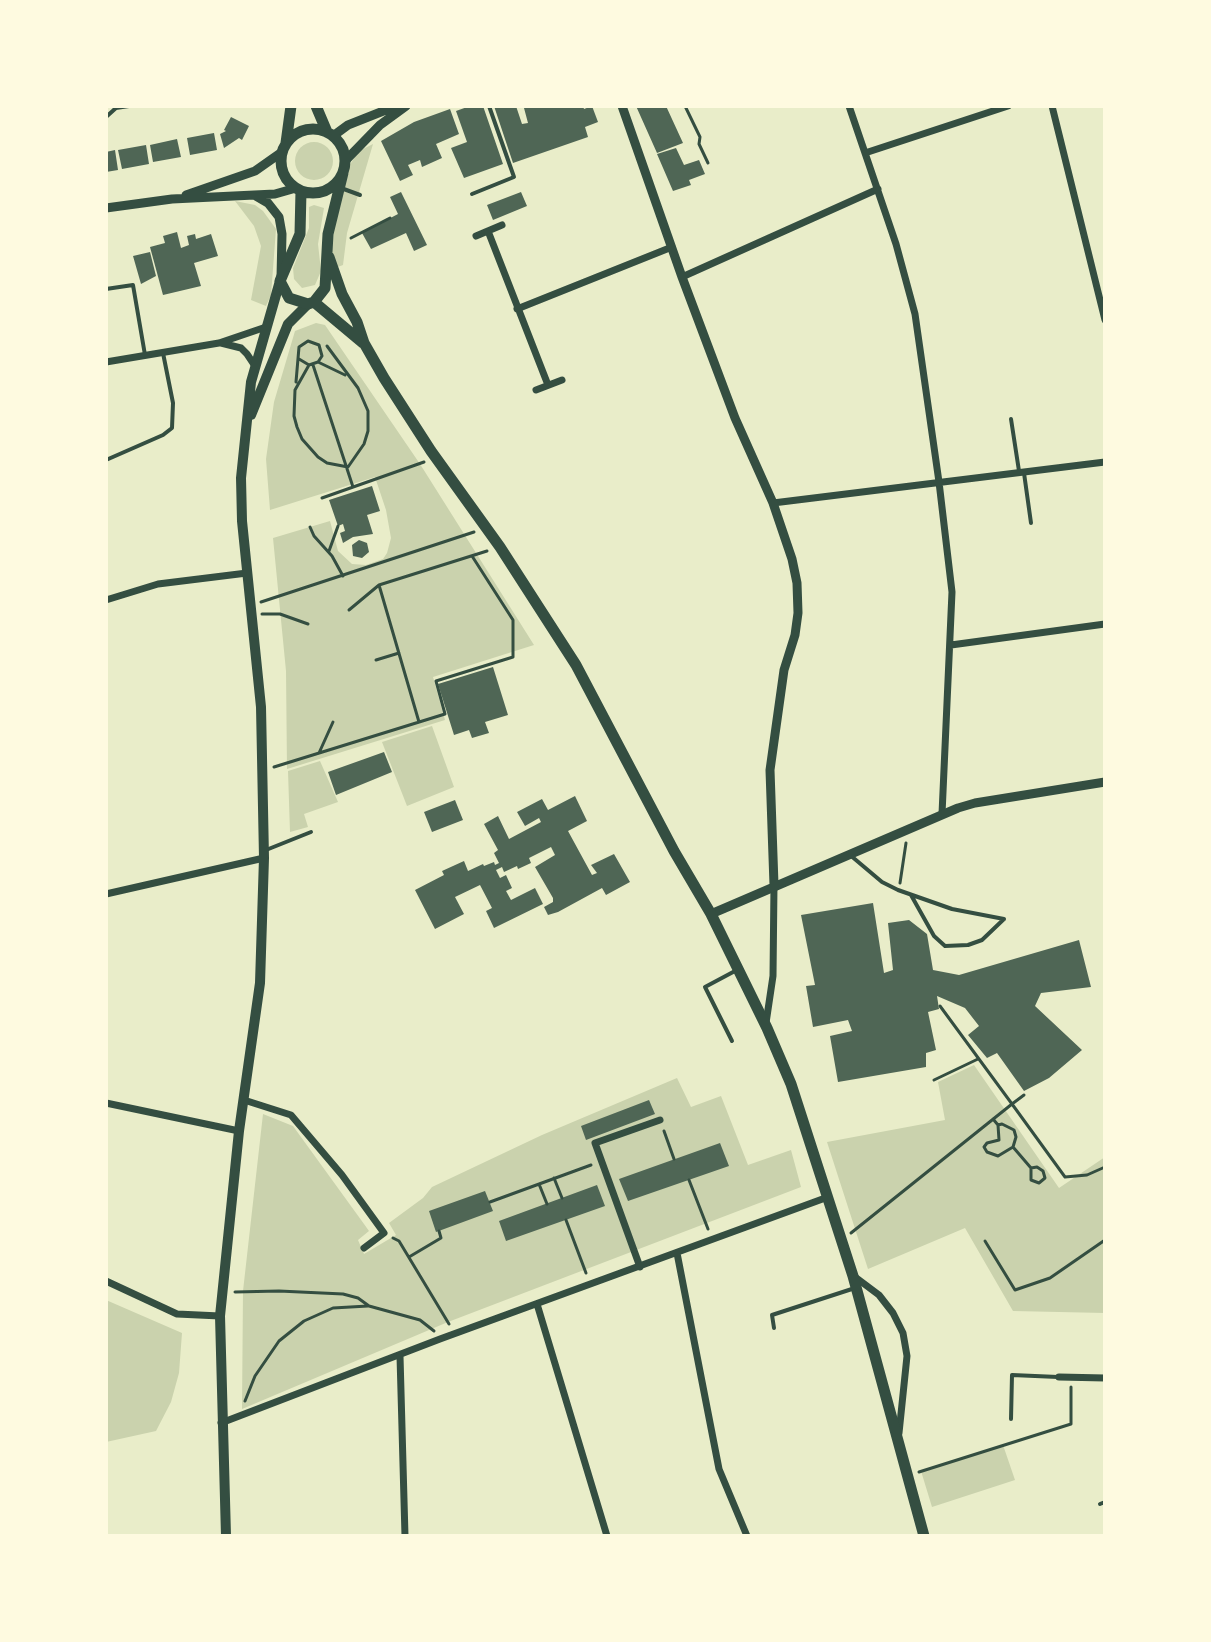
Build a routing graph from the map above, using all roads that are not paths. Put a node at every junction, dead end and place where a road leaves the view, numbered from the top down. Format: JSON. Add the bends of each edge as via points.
{"nodes":[{"id":1,"x":129,"y":106,"type":"edge"},
{"id":2,"x":291,"y":106,"type":"edge"},
{"id":3,"x":316,"y":106,"type":"edge"},
{"id":4,"x":396,"y":106,"type":"edge"},
{"id":5,"x":406,"y":106,"type":"edge"},
{"id":6,"x":489,"y":106,"type":"edge"},
{"id":7,"x":622,"y":106,"type":"edge"},
{"id":8,"x":849,"y":106,"type":"edge"},
{"id":9,"x":1008,"y":106,"type":"edge"},
{"id":10,"x":1052,"y":106,"type":"edge"},
{"id":11,"x":106,"y":117,"type":"edge"},
{"id":12,"x":330,"y":134,"type":"junction"},
{"id":13,"x":284,"y":148,"type":"junction"},
{"id":14,"x":865,"y":153,"type":"junction"},
{"id":15,"x":344,"y":167,"type":"junction"},
{"id":16,"x":338,"y":186,"type":"junction"},
{"id":17,"x":298,"y":189,"type":"junction"},
{"id":18,"x":878,"y":189,"type":"junction"},
{"id":19,"x":472,"y":194,"type":"dead end"},
{"id":20,"x":255,"y":195,"type":"junction"},
{"id":21,"x":360,"y":195,"type":"dead end"},
{"id":22,"x":175,"y":199,"type":"junction"},
{"id":23,"x":106,"y":208,"type":"edge"},
{"id":24,"x":502,"y":225,"type":"dead end"},
{"id":25,"x":488,"y":231,"type":"junction"},
{"id":26,"x":476,"y":236,"type":"dead end"},
{"id":27,"x":672,"y":247,"type":"junction"},
{"id":28,"x":329,"y":257,"type":"junction"},
{"id":29,"x":682,"y":277,"type":"junction"},
{"id":30,"x":280,"y":279,"type":"junction"},
{"id":31,"x":106,"y":289,"type":"edge"},
{"id":32,"x":311,"y":303,"type":"junction"},
{"id":33,"x":517,"y":309,"type":"junction"},
{"id":34,"x":1105,"y":320,"type":"edge"},
{"id":35,"x":266,"y":327,"type":"junction"},
{"id":36,"x":219,"y":343,"type":"junction"},
{"id":37,"x":364,"y":343,"type":"junction"},
{"id":38,"x":163,"y":353,"type":"junction"},
{"id":39,"x":145,"y":355,"type":"junction"},
{"id":40,"x":106,"y":362,"type":"edge"},
{"id":41,"x":255,"y":366,"type":"junction"},
{"id":42,"x":562,"y":380,"type":"dead end"},
{"id":43,"x":548,"y":385,"type":"junction"},
{"id":44,"x":536,"y":390,"type":"dead end"},
{"id":45,"x":1011,"y":419,"type":"dead end"},
{"id":46,"x":247,"y":424,"type":"junction"},
{"id":47,"x":106,"y":460,"type":"edge"},
{"id":48,"x":1105,"y":462,"type":"edge"},
{"id":49,"x":1021,"y":471,"type":"junction"},
{"id":50,"x":939,"y":482,"type":"junction"},
{"id":51,"x":773,"y":503,"type":"junction"},
{"id":52,"x":1031,"y":523,"type":"dead end"},
{"id":53,"x":247,"y":573,"type":"junction"},
{"id":54,"x":106,"y":600,"type":"edge"},
{"id":55,"x":1105,"y":624,"type":"edge"},
{"id":56,"x":951,"y":645,"type":"junction"},
{"id":57,"x":1105,"y":782,"type":"edge"},
{"id":58,"x":942,"y":814,"type":"junction"},
{"id":59,"x":311,"y":832,"type":"dead end"},
{"id":60,"x":848,"y":854,"type":"junction"},
{"id":61,"x":264,"y":855,"type":"junction"},
{"id":62,"x":774,"y":885,"type":"junction"},
{"id":63,"x":106,"y":894,"type":"edge"},
{"id":64,"x":911,"y":895,"type":"junction"},
{"id":65,"x":711,"y":914,"type":"junction"},
{"id":66,"x":738,"y":970,"type":"junction"},
{"id":67,"x":766,"y":1025,"type":"junction"},
{"id":68,"x":732,"y":1041,"type":"dead end"},
{"id":69,"x":244,"y":1100,"type":"junction"},
{"id":70,"x":106,"y":1103,"type":"edge"},
{"id":71,"x":660,"y":1120,"type":"road end"},
{"id":72,"x":239,"y":1131,"type":"junction"},
{"id":73,"x":828,"y":1197,"type":"junction"},
{"id":74,"x":364,"y":1248,"type":"dead end"},
{"id":75,"x":677,"y":1253,"type":"junction"},
{"id":76,"x":640,"y":1267,"type":"junction"},
{"id":77,"x":106,"y":1281,"type":"edge"},
{"id":78,"x":854,"y":1282,"type":"junction"},
{"id":79,"x":537,"y":1304,"type":"junction"},
{"id":80,"x":220,"y":1316,"type":"junction"},
{"id":81,"x":774,"y":1328,"type":"dead end"},
{"id":82,"x":400,"y":1356,"type":"junction"},
{"id":83,"x":1059,"y":1377,"type":"joint"},
{"id":84,"x":1105,"y":1378,"type":"edge"},
{"id":85,"x":1011,"y":1419,"type":"dead end"},
{"id":86,"x":221,"y":1423,"type":"junction"},
{"id":87,"x":898,"y":1442,"type":"junction"},
{"id":88,"x":226,"y":1536,"type":"edge"},
{"id":89,"x":405,"y":1536,"type":"edge"},
{"id":90,"x":607,"y":1536,"type":"edge"},
{"id":91,"x":747,"y":1536,"type":"edge"},
{"id":92,"x":924,"y":1536,"type":"edge"}],
"edges":[{"from":1,"to":11,"type":"lane"},
{"from":2,"to":13,"type":"main road"},
{"from":3,"to":12,"type":"main road"},
{"from":4,"to":12,"type":"street"},
{"from":5,"to":15,"type":"street","via":[[380,125]]},
{"from":6,"to":19,"type":"lane","via":[[514,177]]},
{"from":7,"to":27,"type":"street"},
{"from":8,"to":14,"type":"street"},
{"from":9,"to":14,"type":"street"},
{"from":10,"to":34,"type":"street"},
{"from":12,"to":13,"type":"main road","via":[[304,130]]},
{"from":12,"to":15,"type":"main road","via":[[342,147]]},
{"from":13,"to":17,"type":"main road","via":[[282,169]]},
{"from":13,"to":22,"type":"street","via":[[243,176]]},
{"from":14,"to":18,"type":"street"},
{"from":15,"to":16,"type":"main road"},
{"from":16,"to":17,"type":"main road"},
{"from":16,"to":21,"type":"lane"},
{"from":16,"to":28,"type":"main road"},
{"from":17,"to":20,"type":"street"},
{"from":17,"to":30,"type":"main road","via":[[300,234]]},
{"from":18,"to":29,"type":"street"},
{"from":18,"to":50,"type":"street","via":[[915,314]]},
{"from":20,"to":22,"type":"street"},
{"from":20,"to":30,"type":"street","via":[[279,217]]},
{"from":22,"to":23,"type":"street"},
{"from":24,"to":25,"type":"street"},
{"from":25,"to":26,"type":"street"},
{"from":25,"to":33,"type":"street"},
{"from":27,"to":29,"type":"street"},
{"from":27,"to":33,"type":"street"},
{"from":28,"to":32,"type":"main road","via":[[325,288]]},
{"from":28,"to":37,"type":"main road"},
{"from":29,"to":51,"type":"street"},
{"from":30,"to":32,"type":"main road","via":[[289,298]]},
{"from":30,"to":35,"type":"main road"},
{"from":31,"to":39,"type":"lane","via":[[133,285]]},
{"from":32,"to":37,"type":"main road"},
{"from":32,"to":46,"type":"main road","via":[[288,324]]},
{"from":33,"to":43,"type":"street"},
{"from":35,"to":36,"type":"street"},
{"from":35,"to":41,"type":"main road"},
{"from":36,"to":38,"type":"street"},
{"from":36,"to":41,"type":"street","via":[[241,348]]},
{"from":37,"to":65,"type":"main road","via":[[576,665]]},
{"from":38,"to":39,"type":"street"},
{"from":38,"to":47,"type":"lane","via":[[172,428]]},
{"from":39,"to":40,"type":"street"},
{"from":41,"to":46,"type":"main road"},
{"from":42,"to":43,"type":"street"},
{"from":43,"to":44,"type":"street"},
{"from":45,"to":49,"type":"lane"},
{"from":46,"to":53,"type":"main road","via":[[241,499]]},
{"from":48,"to":49,"type":"street"},
{"from":49,"to":50,"type":"street"},
{"from":49,"to":52,"type":"lane"},
{"from":50,"to":51,"type":"street"},
{"from":50,"to":56,"type":"street","via":[[952,592]]},
{"from":51,"to":62,"type":"street","via":[[792,559],[798,613],[770,770]]},
{"from":53,"to":54,"type":"street","via":[[158,584]]},
{"from":53,"to":61,"type":"main road","via":[[261,707]]},
{"from":55,"to":56,"type":"street"},
{"from":56,"to":58,"type":"street"},
{"from":57,"to":58,"type":"street","via":[[975,803]]},
{"from":58,"to":60,"type":"street"},
{"from":59,"to":61,"type":"lane"},
{"from":60,"to":62,"type":"street"},
{"from":60,"to":64,"type":"lane","via":[[882,882]]},
{"from":61,"to":63,"type":"street"},
{"from":61,"to":69,"type":"main road","via":[[260,983]]},
{"from":62,"to":65,"type":"street"},
{"from":62,"to":67,"type":"street","via":[[773,976]]},
{"from":64,"to":64,"type":"lane","via":[[952,909],[1004,919],[982,940],[945,946]]},
{"from":65,"to":66,"type":"main road"},
{"from":66,"to":67,"type":"main road"},
{"from":66,"to":68,"type":"lane","via":[[705,987]]},
{"from":67,"to":73,"type":"main road"},
{"from":69,"to":72,"type":"main road"},
{"from":69,"to":74,"type":"street","via":[[291,1115],[342,1175],[384,1233]]},
{"from":70,"to":72,"type":"street"},
{"from":71,"to":76,"type":"street","via":[[595,1143]]},
{"from":72,"to":80,"type":"main road"},
{"from":73,"to":75,"type":"street"},
{"from":73,"to":78,"type":"main road"},
{"from":75,"to":76,"type":"street"},
{"from":75,"to":91,"type":"street","via":[[719,1469]]},
{"from":76,"to":79,"type":"street"},
{"from":77,"to":80,"type":"street","via":[[177,1314]]},
{"from":78,"to":81,"type":"lane","via":[[772,1315]]},
{"from":78,"to":87,"type":"main road"},
{"from":78,"to":87,"type":"street","via":[[879,1295],[903,1333],[907,1356]]},
{"from":79,"to":82,"type":"street"},
{"from":79,"to":90,"type":"street"},
{"from":80,"to":86,"type":"main road"},
{"from":82,"to":86,"type":"street"},
{"from":82,"to":89,"type":"street"},
{"from":83,"to":84,"type":"street"},
{"from":83,"to":85,"type":"lane","via":[[1012,1375]]},
{"from":86,"to":88,"type":"main road"},
{"from":87,"to":92,"type":"main road"}]}
